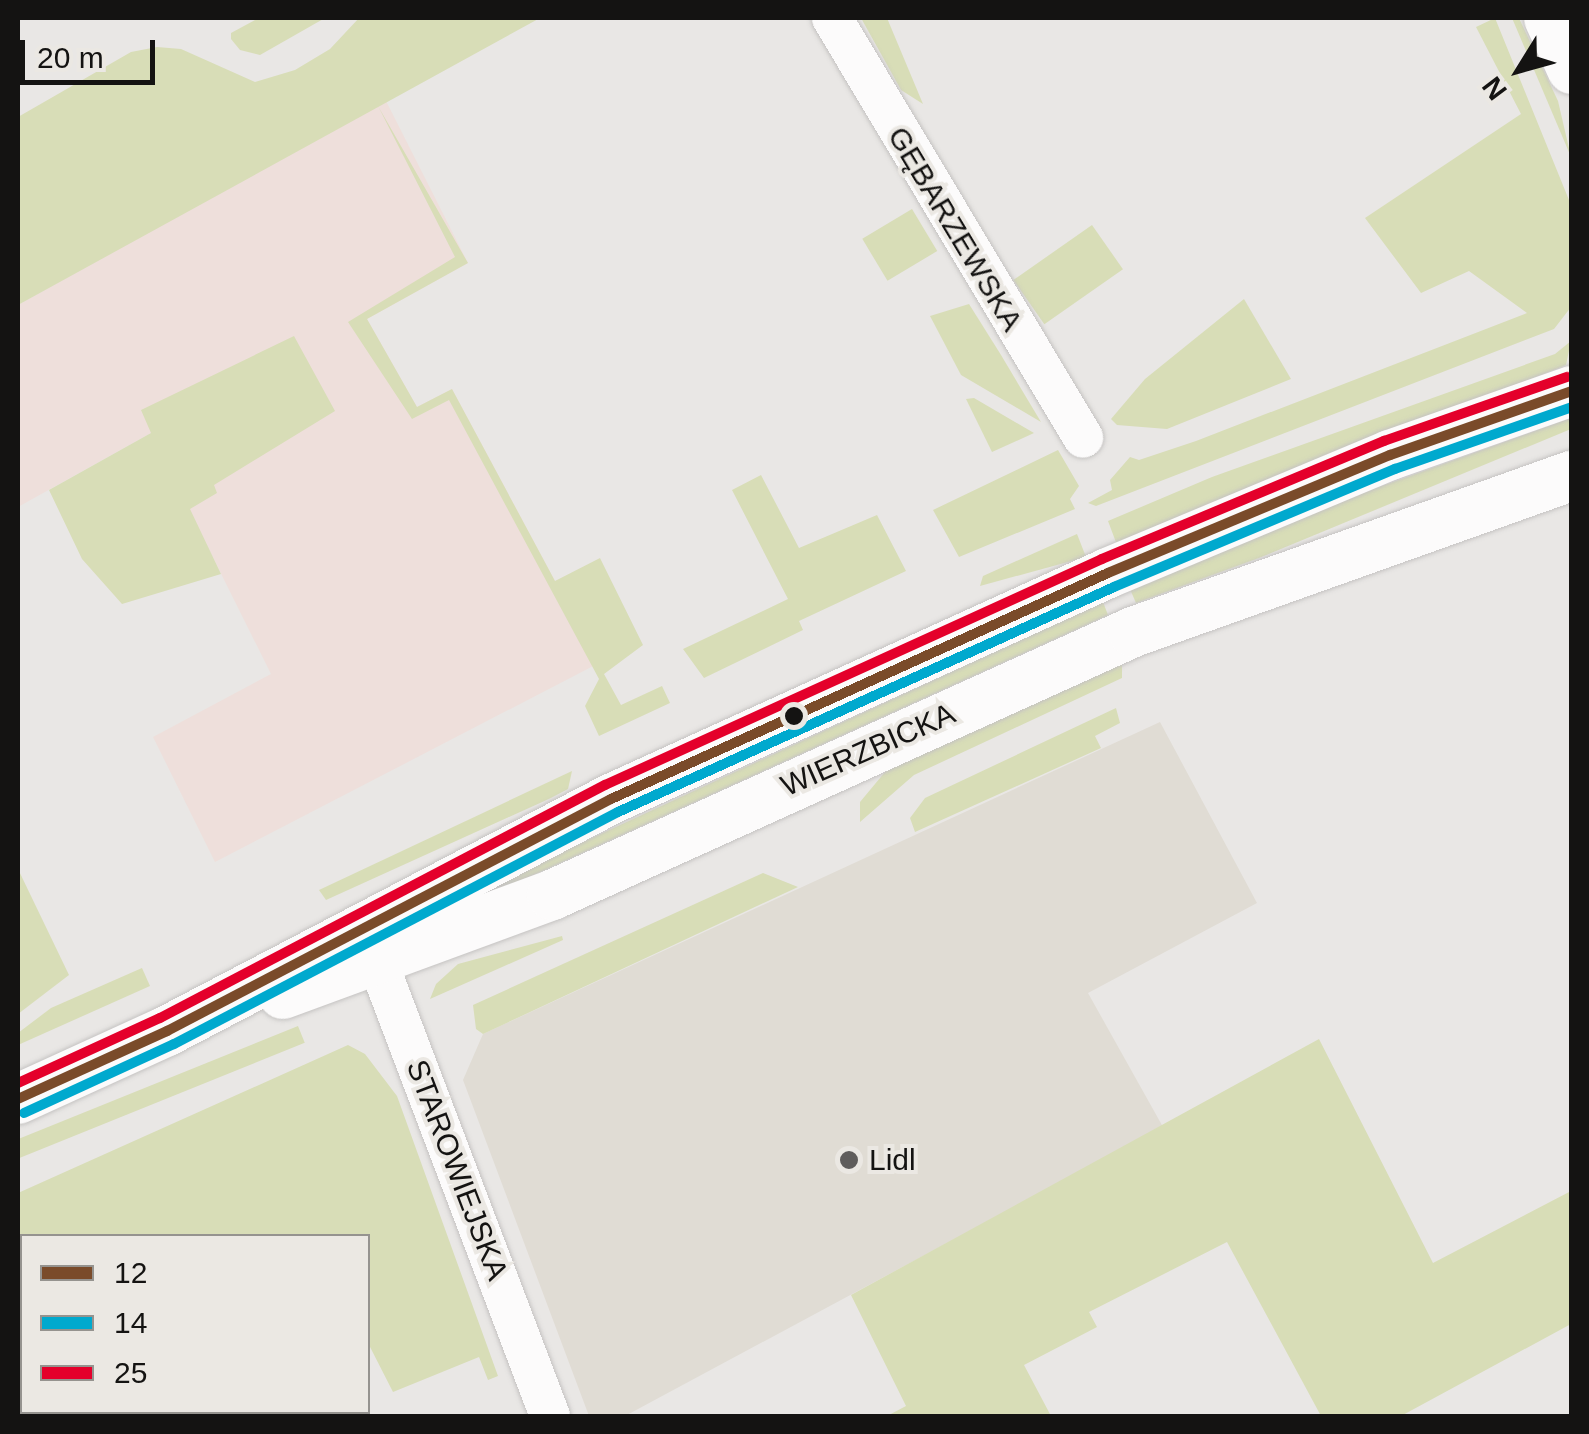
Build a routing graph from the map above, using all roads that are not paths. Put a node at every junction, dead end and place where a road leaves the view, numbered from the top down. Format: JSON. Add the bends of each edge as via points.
{"nodes":[{"id":1,"x":832,"y":18,"type":"edge"},
{"id":2,"x":1551,"y":18,"type":"edge"},
{"id":3,"x":1572,"y":48,"type":"edge"},
{"id":4,"x":1572,"y":69,"type":"edge"},
{"id":5,"x":1572,"y":391,"type":"edge"},
{"id":6,"x":1083,"y":438,"type":"dead end"},
{"id":7,"x":1572,"y":476,"type":"edge"},
{"id":8,"x":370,"y":942,"type":"junction"},
{"id":9,"x":18,"y":1098,"type":"edge"},
{"id":10,"x":550,"y":1416,"type":"edge"}],
"edges":[{"from":1,"to":6,"type":"street","name":"GĘBARZEWSKA"},
{"from":2,"to":3,"type":"street"},
{"from":2,"to":4,"type":"street"},
{"from":5,"to":8,"type":"street","name":"WIERZBICKA","via":[[1390,455],[1108,572],[612,799]]},
{"from":7,"to":8,"type":"street","name":"WIERZBICKA","via":[[1133,632],[552,896]]},
{"from":8,"to":9,"type":"street","name":"WIERZBICKA"},
{"from":8,"to":10,"type":"street","name":"STAROWIEJSKA"}]}
